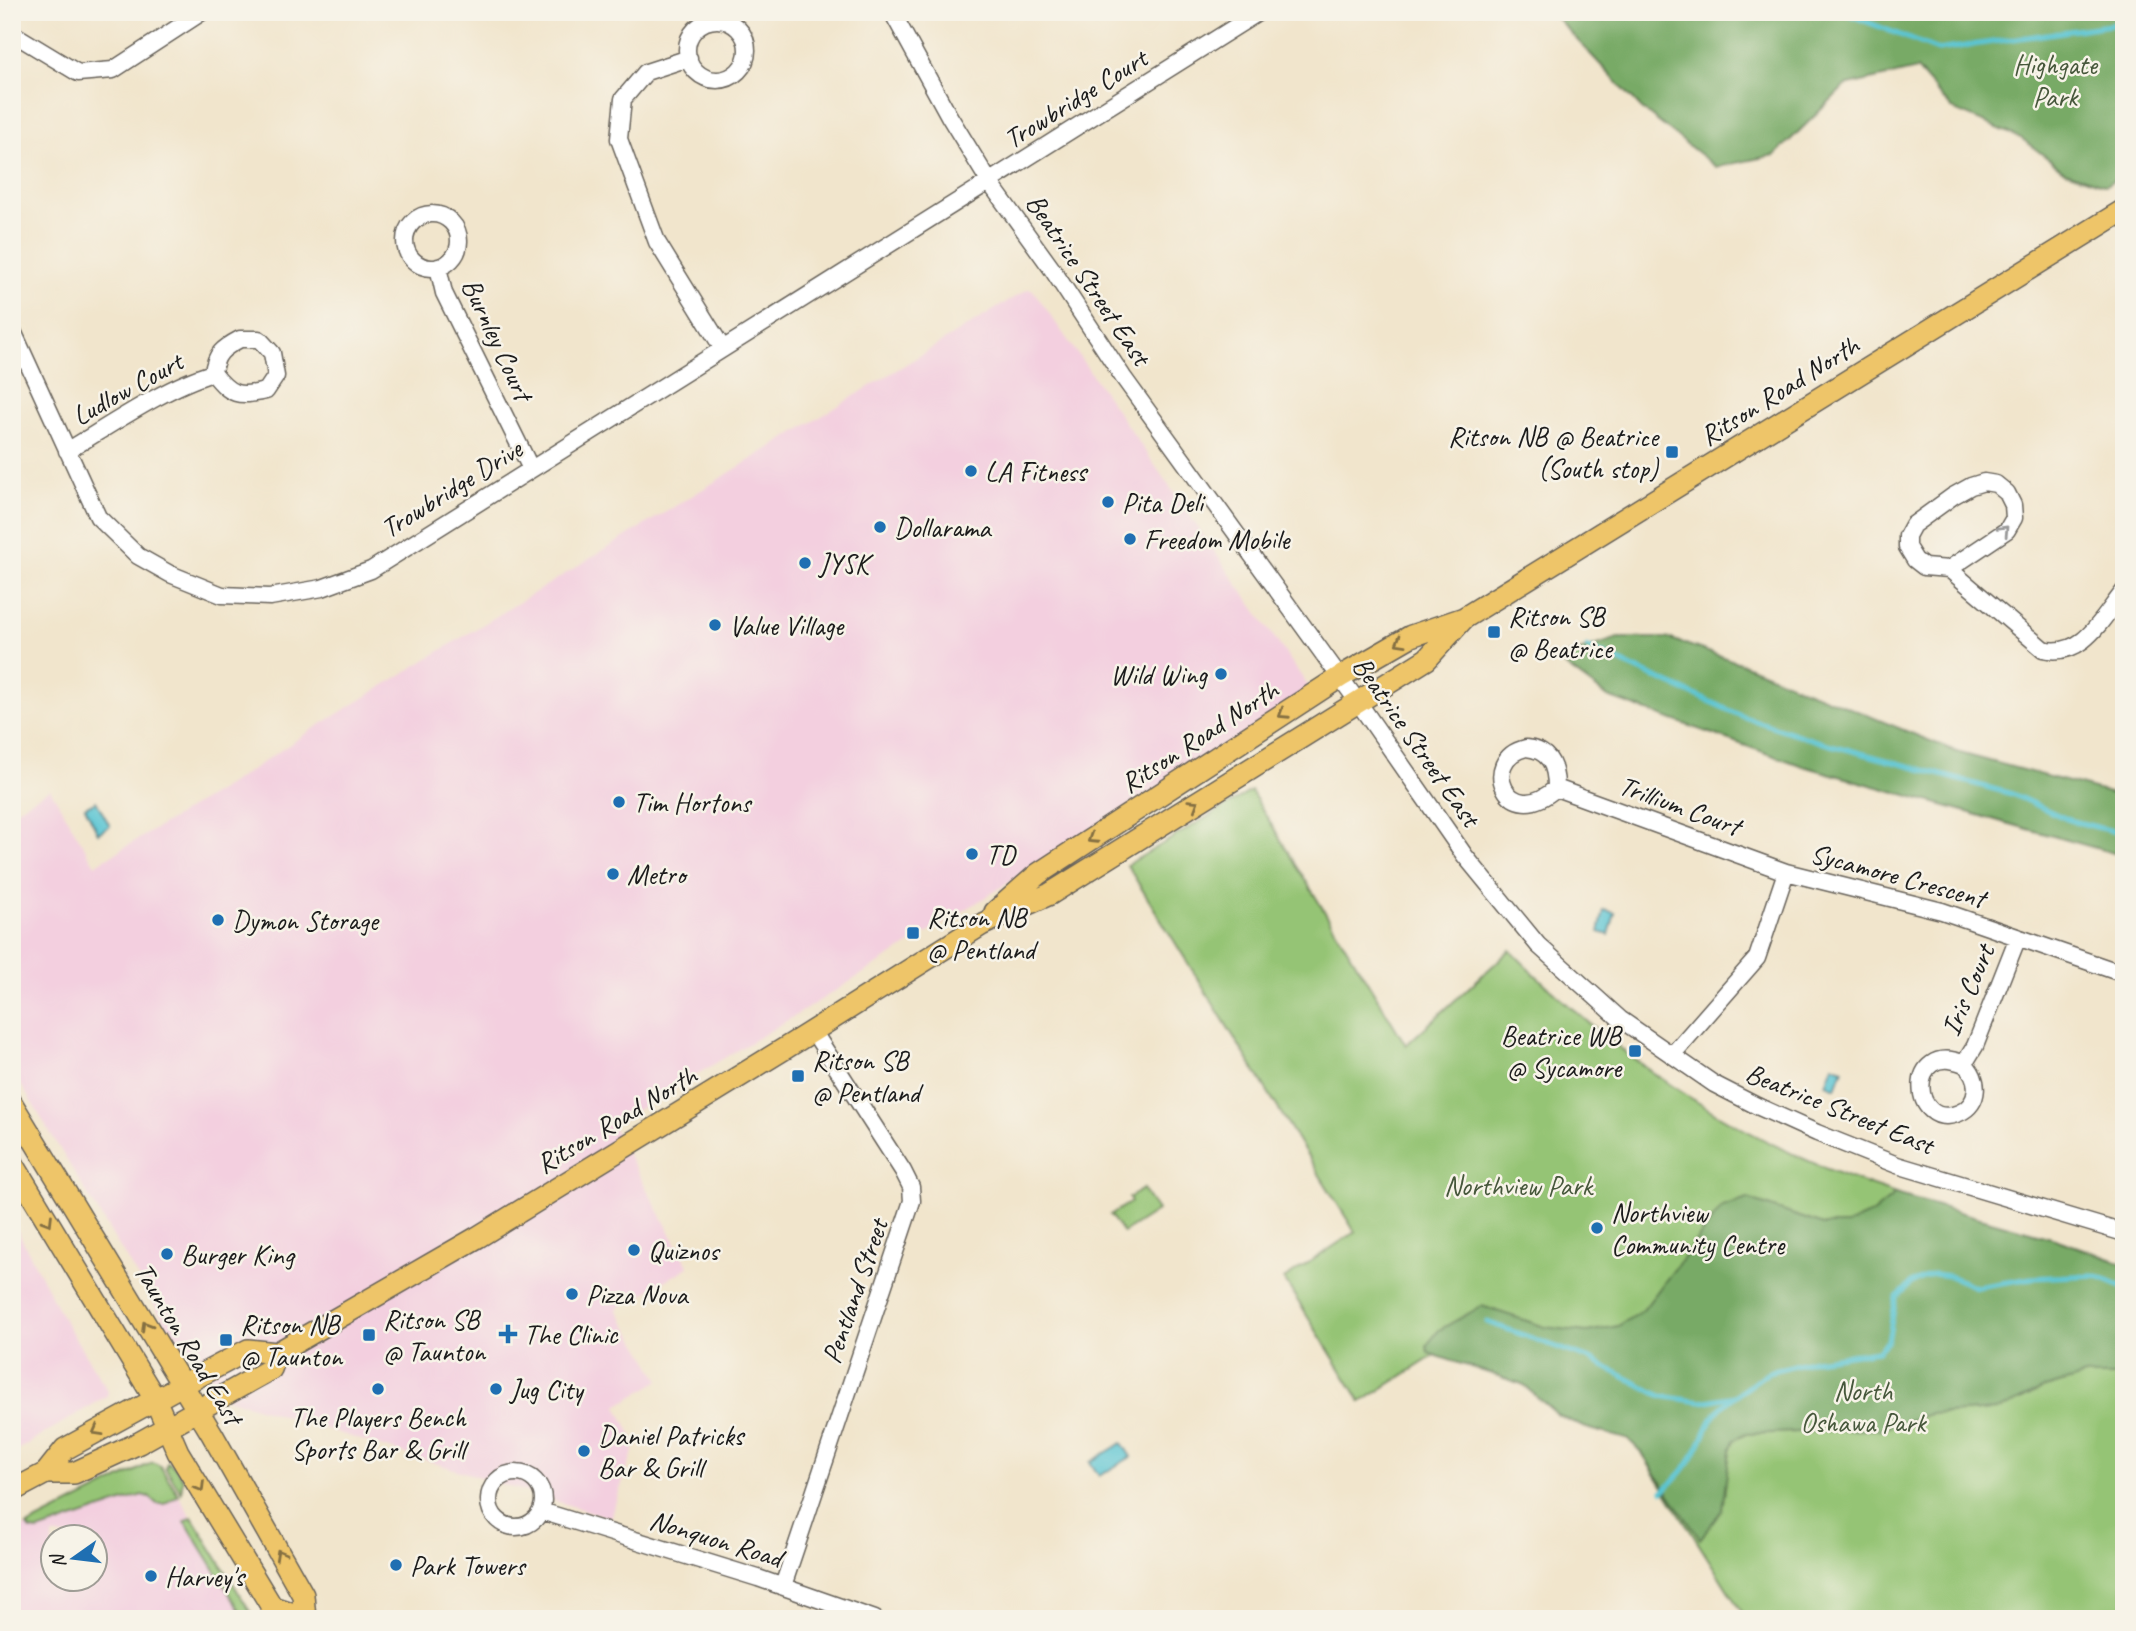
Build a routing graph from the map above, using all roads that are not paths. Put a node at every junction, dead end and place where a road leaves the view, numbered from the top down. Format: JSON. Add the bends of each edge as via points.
{"nodes":[{"id":1,"x":202,"y":12,"type":"edge"},
{"id":2,"x":892,"y":12,"type":"edge"},
{"id":3,"x":1259,"y":12,"type":"edge"},
{"id":4,"x":12,"y":33,"type":"edge"},
{"id":5,"x":689,"y":58,"type":"dead end"},
{"id":6,"x":990,"y":183,"type":"junction"},
{"id":7,"x":2124,"y":211,"type":"edge"},
{"id":8,"x":438,"y":267,"type":"dead end"},
{"id":9,"x":12,"y":329,"type":"edge"},
{"id":10,"x":723,"y":349,"type":"junction"},
{"id":11,"x":213,"y":373,"type":"dead end"},
{"id":12,"x":67,"y":451,"type":"junction"},
{"id":13,"x":531,"y":469,"type":"junction"},
{"id":14,"x":1949,"y":569,"type":"junction"},
{"id":15,"x":2124,"y":591,"type":"edge"},
{"id":16,"x":1464,"y":618,"type":"junction"},
{"id":17,"x":1340,"y":677,"type":"junction"},
{"id":18,"x":1358,"y":702,"type":"junction"},
{"id":19,"x":1556,"y":788,"type":"dead end"},
{"id":20,"x":1786,"y":872,"type":"junction"},
{"id":21,"x":981,"y":925,"type":"junction"},
{"id":22,"x":2018,"y":937,"type":"junction"},
{"id":23,"x":2124,"y":974,"type":"edge"},
{"id":24,"x":813,"y":1031,"type":"junction"},
{"id":25,"x":1672,"y":1055,"type":"junction"},
{"id":26,"x":1964,"y":1063,"type":"dead end"},
{"id":27,"x":12,"y":1104,"type":"edge"},
{"id":28,"x":12,"y":1162,"type":"edge"},
{"id":29,"x":2124,"y":1233,"type":"edge"},
{"id":30,"x":277,"y":1353,"type":"junction"},
{"id":31,"x":182,"y":1385,"type":"junction"},
{"id":32,"x":155,"y":1399,"type":"junction"},
{"id":33,"x":198,"y":1411,"type":"junction"},
{"id":34,"x":168,"y":1427,"type":"junction"},
{"id":35,"x":46,"y":1473,"type":"junction"},
{"id":36,"x":12,"y":1491,"type":"edge"},
{"id":37,"x":541,"y":1511,"type":"dead end"},
{"id":38,"x":783,"y":1586,"type":"junction"},
{"id":39,"x":304,"y":1618,"type":"edge"},
{"id":40,"x":875,"y":1619,"type":"edge"}],
"edges":[{"from":1,"to":4,"type":"street","via":[[113,70],[78,73]]},
{"from":2,"to":6,"type":"street","name":"Beatrice Street East"},
{"from":3,"to":6,"type":"street","name":"Trowbridge Court"},
{"from":5,"to":10,"type":"street","via":[[646,72],[623,99],[619,139],[657,242]]},
{"from":6,"to":10,"type":"street","name":"Trowbridge Drive"},
{"from":6,"to":17,"type":"street","name":"Beatrice Street East","via":[[1154,421]]},
{"from":7,"to":16,"type":"main road","name":"Ritson Road North"},
{"from":8,"to":13,"type":"street","name":"Burnley Court","via":[[444,293]]},
{"from":9,"to":12,"type":"street","name":"Trowbridge Drive"},
{"from":10,"to":13,"type":"street","name":"Trowbridge Drive"},
{"from":11,"to":12,"type":"street","name":"Ludlow Court","via":[[173,389]]},
{"from":12,"to":13,"type":"street","name":"Trowbridge Drive","via":[[98,517],[138,556],[222,595],[270,597],[322,588],[371,570]]},
{"from":14,"to":14,"type":"street","one_way":true,"via":[[2007,530],[2014,518],[2014,505],[1996,484],[1971,486],[1913,525],[1907,547],[1915,560],[1924,567]]},
{"from":14,"to":15,"type":"street","via":[[2043,649],[2057,652],[2084,641]]},
{"from":16,"to":17,"type":"main road","name":"Ritson Road North","one_way":true,"via":[[1411,636]]},
{"from":16,"to":18,"type":"main road","name":"Ritson Road North","via":[[1427,659]]},
{"from":17,"to":18,"type":"street","name":"Beatrice Street East"},
{"from":17,"to":21,"type":"main road","name":"Ritson Road North","one_way":true,"via":[[1038,874]]},
{"from":21,"to":18,"type":"main road","name":"Ritson Road North","one_way":true,"via":[[1050,894]]},
{"from":18,"to":25,"type":"street","name":"Beatrice Street East","via":[[1465,856],[1538,945],[1620,1019]]},
{"from":19,"to":20,"type":"street","name":"Trillium Court"},
{"from":20,"to":22,"type":"street","name":"Sycamore Crescent","via":[[1942,911]]},
{"from":20,"to":25,"type":"street","name":"Sycamore Crescent","via":[[1757,958]]},
{"from":21,"to":24,"type":"main road","name":"Ritson Road North"},
{"from":22,"to":23,"type":"street","name":"Sycamore Crescent"},
{"from":22,"to":26,"type":"street","name":"Iris Court"},
{"from":24,"to":30,"type":"main road","name":"Ritson Road North","via":[[478,1237]]},
{"from":24,"to":38,"type":"street","name":"Pentland Street","via":[[903,1171],[912,1201]]},
{"from":25,"to":29,"type":"street","name":"Beatrice Street East","via":[[1757,1107],[1897,1165]]},
{"from":31,"to":27,"type":"main road","name":"Taunton Road East","one_way":true},
{"from":28,"to":32,"type":"main road","name":"Taunton Road East","one_way":true},
{"from":30,"to":31,"type":"main road","name":"Ritson Road North","via":[[248,1350]]},
{"from":30,"to":33,"type":"main road","name":"Ritson Road North","via":[[271,1370]]},
{"from":31,"to":32,"type":"main road","name":"Ritson Road North"},
{"from":31,"to":33,"type":"main road","name":"Taunton Road East"},
{"from":32,"to":34,"type":"main road","name":"Taunton Road East"},
{"from":32,"to":35,"type":"main road","name":"Ritson Road North","one_way":true,"via":[[65,1449]]},
{"from":33,"to":34,"type":"main road","name":"Ritson Road North"},
{"from":39,"to":33,"type":"main road","name":"Taunton Road East","one_way":true,"via":[[303,1595]]},
{"from":34,"to":35,"type":"main road","name":"Ritson Road North","via":[[74,1473]]},
{"from":34,"to":39,"type":"main road","name":"Taunton Road East","one_way":true,"via":[[178,1452],[272,1607]]},
{"from":35,"to":36,"type":"main road","name":"Ritson Road North"},
{"from":37,"to":38,"type":"street","name":"Nonquon Road"},
{"from":38,"to":40,"type":"street","name":"Nonquon Road"}]}
